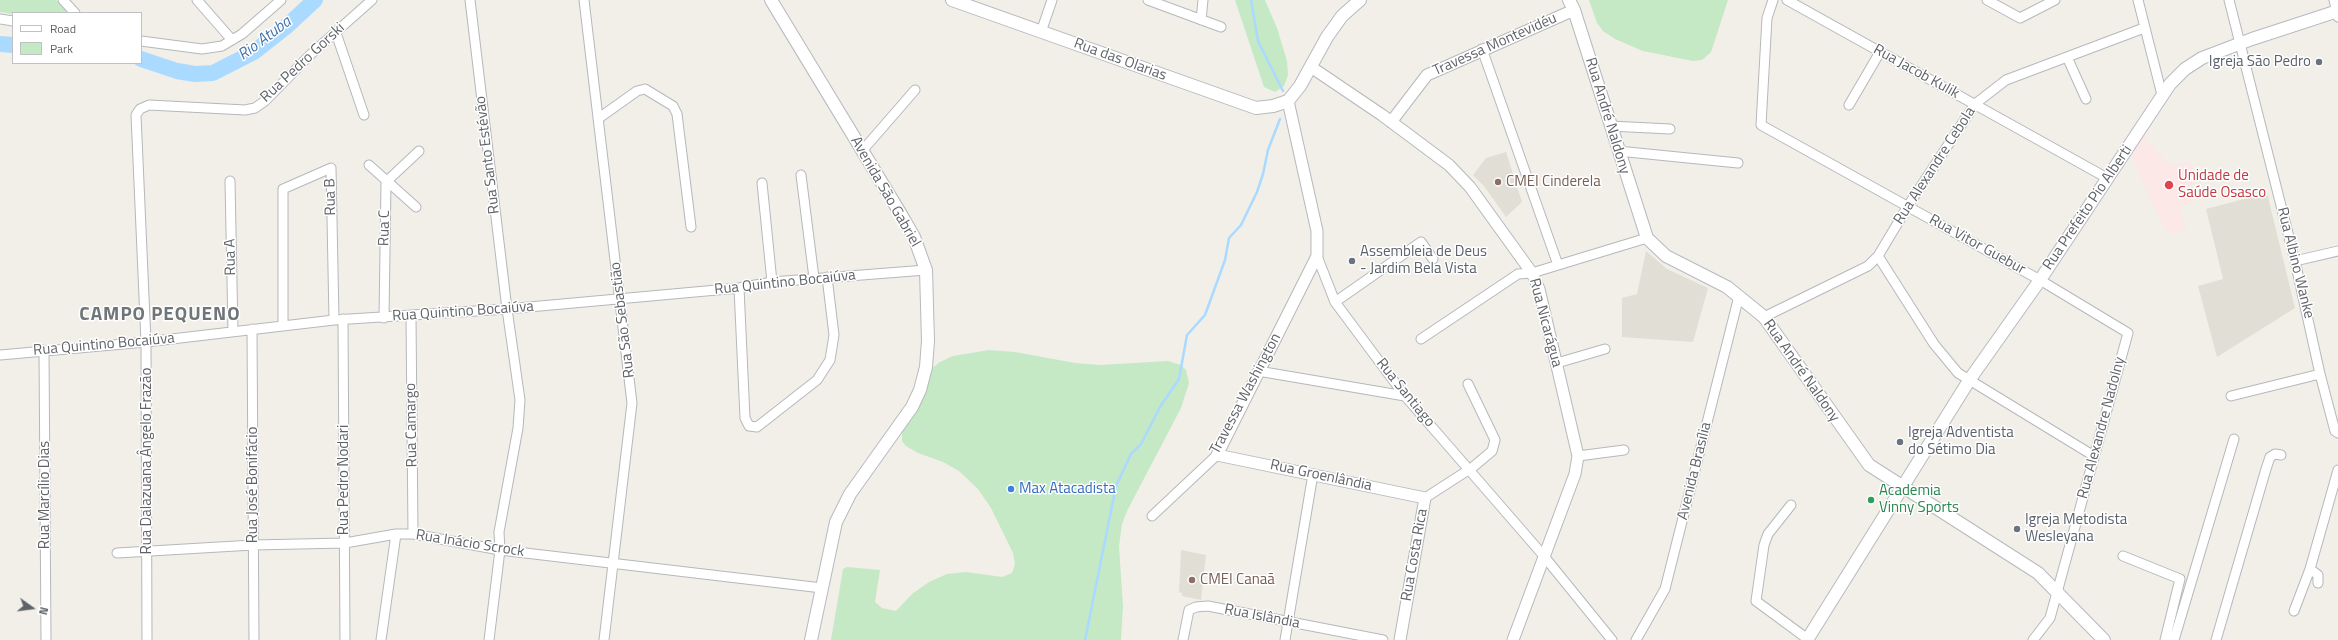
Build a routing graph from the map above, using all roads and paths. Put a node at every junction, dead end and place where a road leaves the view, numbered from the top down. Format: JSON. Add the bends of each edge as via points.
{"nodes":[{"id":1,"x":63,"y":0,"type":"edge"},
{"id":2,"x":197,"y":0,"type":"edge"},
{"id":3,"x":282,"y":0,"type":"edge"},
{"id":4,"x":372,"y":0,"type":"edge"},
{"id":5,"x":470,"y":0,"type":"edge"},
{"id":6,"x":584,"y":0,"type":"edge"},
{"id":7,"x":771,"y":0,"type":"edge"},
{"id":8,"x":952,"y":0,"type":"edge"},
{"id":9,"x":1052,"y":0,"type":"edge"},
{"id":10,"x":1149,"y":0,"type":"edge"},
{"id":11,"x":1203,"y":0,"type":"edge"},
{"id":12,"x":1360,"y":0,"type":"edge"},
{"id":13,"x":1773,"y":0,"type":"edge"},
{"id":14,"x":1787,"y":0,"type":"edge"},
{"id":15,"x":1988,"y":0,"type":"edge"},
{"id":16,"x":2055,"y":0,"type":"edge"},
{"id":17,"x":2138,"y":0,"type":"edge"},
{"id":18,"x":2229,"y":0,"type":"edge"},
{"id":19,"x":1571,"y":5,"type":"edge"},
{"id":20,"x":2337,"y":10,"type":"edge"},
{"id":21,"x":73,"y":12,"type":"edge"},
{"id":22,"x":0,"y":19,"type":"edge"},
{"id":23,"x":1201,"y":20,"type":"junction"},
{"id":24,"x":12,"y":21,"type":"edge"},
{"id":25,"x":1221,"y":27,"type":"dead end"},
{"id":26,"x":2144,"y":28,"type":"junction"},
{"id":27,"x":1041,"y":32,"type":"junction"},
{"id":28,"x":336,"y":33,"type":"junction"},
{"id":29,"x":232,"y":40,"type":"junction"},
{"id":30,"x":142,"y":41,"type":"edge"},
{"id":31,"x":2238,"y":44,"type":"junction"},
{"id":32,"x":1482,"y":49,"type":"junction"},
{"id":33,"x":1880,"y":52,"type":"junction"},
{"id":34,"x":2067,"y":57,"type":"junction"},
{"id":35,"x":1311,"y":67,"type":"junction"},
{"id":36,"x":915,"y":90,"type":"dead end"},
{"id":37,"x":2162,"y":95,"type":"junction"},
{"id":38,"x":2086,"y":99,"type":"dead end"},
{"id":39,"x":1288,"y":101,"type":"junction"},
{"id":40,"x":1975,"y":104,"type":"junction"},
{"id":41,"x":1849,"y":105,"type":"dead end"},
{"id":42,"x":136,"y":115,"type":"joint"},
{"id":43,"x":364,"y":115,"type":"dead end"},
{"id":44,"x":599,"y":118,"type":"junction"},
{"id":45,"x":1391,"y":122,"type":"junction"},
{"id":46,"x":1610,"y":126,"type":"junction"},
{"id":47,"x":1670,"y":129,"type":"dead end"},
{"id":48,"x":419,"y":151,"type":"dead end"},
{"id":49,"x":862,"y":151,"type":"junction"},
{"id":50,"x":1618,"y":151,"type":"junction"},
{"id":51,"x":1738,"y":163,"type":"dead end"},
{"id":52,"x":368,"y":165,"type":"dead end"},
{"id":53,"x":801,"y":175,"type":"dead end"},
{"id":54,"x":2107,"y":178,"type":"junction"},
{"id":55,"x":230,"y":181,"type":"dead end"},
{"id":56,"x":386,"y":182,"type":"junction"},
{"id":57,"x":762,"y":183,"type":"dead end"},
{"id":58,"x":1908,"y":206,"type":"junction"},
{"id":59,"x":416,"y":207,"type":"dead end"},
{"id":60,"x":691,"y":227,"type":"dead end"},
{"id":61,"x":1647,"y":238,"type":"junction"},
{"id":62,"x":2338,"y":251,"type":"edge"},
{"id":63,"x":1317,"y":256,"type":"junction"},
{"id":64,"x":1878,"y":256,"type":"junction"},
{"id":65,"x":1433,"y":259,"type":"dead end"},
{"id":66,"x":2295,"y":261,"type":"junction"},
{"id":67,"x":1558,"y":265,"type":"junction"},
{"id":68,"x":926,"y":270,"type":"junction"},
{"id":69,"x":1532,"y":273,"type":"junction"},
{"id":70,"x":827,"y":277,"type":"junction"},
{"id":71,"x":814,"y":278,"type":"junction"},
{"id":72,"x":2040,"y":280,"type":"junction"},
{"id":73,"x":772,"y":282,"type":"junction"},
{"id":74,"x":739,"y":288,"type":"junction"},
{"id":75,"x":1739,"y":296,"type":"junction"},
{"id":76,"x":621,"y":299,"type":"junction"},
{"id":77,"x":1335,"y":302,"type":"junction"},
{"id":78,"x":507,"y":309,"type":"junction"},
{"id":79,"x":411,"y":316,"type":"junction"},
{"id":80,"x":1764,"y":317,"type":"junction"},
{"id":81,"x":384,"y":318,"type":"junction"},
{"id":82,"x":339,"y":320,"type":"junction"},
{"id":83,"x":283,"y":326,"type":"junction"},
{"id":84,"x":252,"y":329,"type":"junction"},
{"id":85,"x":233,"y":332,"type":"junction"},
{"id":86,"x":2128,"y":333,"type":"joint"},
{"id":87,"x":1421,"y":339,"type":"dead end"},
{"id":88,"x":146,"y":342,"type":"junction"},
{"id":89,"x":1604,"y":349,"type":"dead end"},
{"id":90,"x":44,"y":350,"type":"junction"},
{"id":91,"x":0,"y":355,"type":"edge"},
{"id":92,"x":1557,"y":364,"type":"junction"},
{"id":93,"x":1258,"y":371,"type":"junction"},
{"id":94,"x":2320,"y":374,"type":"junction"},
{"id":95,"x":1970,"y":379,"type":"junction"},
{"id":96,"x":1468,"y":384,"type":"dead end"},
{"id":97,"x":1405,"y":396,"type":"junction"},
{"id":98,"x":2231,"y":396,"type":"dead end"},
{"id":99,"x":2338,"y":433,"type":"edge"},
{"id":100,"x":2234,"y":439,"type":"dead end"},
{"id":101,"x":1624,"y":450,"type":"dead end"},
{"id":102,"x":2281,"y":454,"type":"dead end"},
{"id":103,"x":1217,"y":455,"type":"junction"},
{"id":104,"x":1578,"y":456,"type":"junction"},
{"id":105,"x":2094,"y":456,"type":"junction"},
{"id":106,"x":1469,"y":470,"type":"junction"},
{"id":107,"x":2338,"y":470,"type":"edge"},
{"id":108,"x":1313,"y":474,"type":"junction"},
{"id":109,"x":1903,"y":486,"type":"junction"},
{"id":110,"x":1424,"y":498,"type":"junction"},
{"id":111,"x":1791,"y":505,"type":"dead end"},
{"id":112,"x":1152,"y":516,"type":"dead end"},
{"id":113,"x":396,"y":534,"type":"junction"},
{"id":114,"x":413,"y":534,"type":"junction"},
{"id":115,"x":345,"y":543,"type":"junction"},
{"id":116,"x":254,"y":545,"type":"junction"},
{"id":117,"x":148,"y":550,"type":"junction"},
{"id":118,"x":500,"y":550,"type":"junction"},
{"id":119,"x":117,"y":553,"type":"dead end"},
{"id":120,"x":1543,"y":555,"type":"junction"},
{"id":121,"x":2124,"y":556,"type":"dead end"},
{"id":122,"x":614,"y":562,"type":"junction"},
{"id":123,"x":2310,"y":569,"type":"junction"},
{"id":124,"x":2318,"y":583,"type":"dead end"},
{"id":125,"x":822,"y":588,"type":"junction"},
{"id":126,"x":2057,"y":593,"type":"junction"},
{"id":127,"x":2295,"y":608,"type":"dead end"},
{"id":128,"x":1288,"y":623,"type":"junction"},
{"id":129,"x":46,"y":640,"type":"edge"},
{"id":130,"x":147,"y":640,"type":"edge"},
{"id":131,"x":254,"y":640,"type":"edge"},
{"id":132,"x":345,"y":640,"type":"edge"},
{"id":133,"x":381,"y":640,"type":"edge"},
{"id":134,"x":489,"y":640,"type":"edge"},
{"id":135,"x":604,"y":640,"type":"edge"},
{"id":136,"x":812,"y":640,"type":"edge"},
{"id":137,"x":1183,"y":640,"type":"edge"},
{"id":138,"x":1285,"y":640,"type":"edge"},
{"id":139,"x":1383,"y":640,"type":"edge"},
{"id":140,"x":1400,"y":640,"type":"edge"},
{"id":141,"x":1513,"y":640,"type":"edge"},
{"id":142,"x":1612,"y":640,"type":"edge"},
{"id":143,"x":1636,"y":640,"type":"edge"},
{"id":144,"x":1808,"y":640,"type":"edge"},
{"id":145,"x":2033,"y":640,"type":"edge"},
{"id":146,"x":2104,"y":640,"type":"edge"},
{"id":147,"x":2165,"y":640,"type":"edge"},
{"id":148,"x":2174,"y":640,"type":"edge"},
{"id":149,"x":2216,"y":640,"type":"edge"}],
"edges":[{"from":1,"to":21,"type":"street"},
{"from":2,"to":29,"type":"street"},
{"from":3,"to":29,"type":"street"},
{"from":4,"to":28,"type":"street","name":"Rua Pedro Gorski"},
{"from":5,"to":78,"type":"street","name":"Rua Santo Estévão"},
{"from":6,"to":44,"type":"street","name":"Rua São Sebastião"},
{"from":7,"to":49,"type":"main road","name":"Avenida São Gabriel"},
{"from":8,"to":27,"type":"main road","name":"Rua das Olarias"},
{"from":9,"to":27,"type":"street"},
{"from":10,"to":23,"type":"street"},
{"from":11,"to":23,"type":"street"},
{"from":12,"to":35,"type":"main road","via":[[1342,16]]},
{"from":13,"to":58,"type":"street","name":"Rua Vitor Guebur","via":[[1767,18],[1761,125]]},
{"from":14,"to":33,"type":"street","name":"Rua Jacob Kulik"},
{"from":15,"to":16,"type":"street","via":[[2020,18]]},
{"from":17,"to":26,"type":"street"},
{"from":18,"to":31,"type":"street","name":"Rua Albino Wanke"},
{"from":19,"to":32,"type":"street","name":"Travessa Montevidéu"},
{"from":19,"to":46,"type":"main road","name":"Rua André Naldony"},
{"from":20,"to":31,"type":"main road","name":"Rua Prefeito Pio Alberti"},
{"from":22,"to":24,"type":"street"},
{"from":23,"to":25,"type":"street"},
{"from":26,"to":34,"type":"street","name":"Rua Alexandre Cebola"},
{"from":26,"to":37,"type":"street"},
{"from":27,"to":39,"type":"main road","name":"Rua das Olarias","via":[[1256,108]]},
{"from":28,"to":42,"type":"street","name":"Rua Pedro Gorski","via":[[311,54],[265,102],[255,108],[245,110],[149,105],[140,109]]},
{"from":28,"to":43,"type":"street"},
{"from":29,"to":30,"type":"street","via":[[222,46],[202,50]]},
{"from":31,"to":37,"type":"main road","name":"Rua Prefeito Pio Alberti","via":[[2202,58],[2185,69]]},
{"from":31,"to":66,"type":"street","name":"Rua Albino Wanke"},
{"from":32,"to":45,"type":"street","name":"Travessa Montevidéu","via":[[1427,75]]},
{"from":32,"to":67,"type":"street"},
{"from":33,"to":40,"type":"street","name":"Rua Jacob Kulik"},
{"from":33,"to":41,"type":"street"},
{"from":34,"to":38,"type":"street"},
{"from":34,"to":40,"type":"street","name":"Rua Alexandre Cebola","via":[[2006,80]]},
{"from":35,"to":39,"type":"main road"},
{"from":35,"to":45,"type":"street","name":"Rua Nicarágua"},
{"from":36,"to":49,"type":"street"},
{"from":37,"to":54,"type":"main road","name":"Rua Prefeito Pio Alberti"},
{"from":39,"to":63,"type":"street","name":"Rua Santiago","via":[[1317,231]]},
{"from":40,"to":54,"type":"street","name":"Rua Jacob Kulik"},
{"from":40,"to":58,"type":"street","name":"Rua Alexandre Cebola"},
{"from":42,"to":88,"type":"street","name":"Rua Dalazuana Ângelo Frazão"},
{"from":44,"to":60,"type":"street","via":[[637,91],[645,89],[673,106],[678,114]]},
{"from":44,"to":76,"type":"street","name":"Rua São Sebastião"},
{"from":45,"to":69,"type":"street","name":"Rua Nicarágua","via":[[1449,165],[1470,187]]},
{"from":46,"to":47,"type":"street"},
{"from":46,"to":50,"type":"main road","name":"Rua André Naldony"},
{"from":48,"to":56,"type":"street"},
{"from":49,"to":68,"type":"main road","name":"Avenida São Gabriel","via":[[914,237]]},
{"from":50,"to":51,"type":"street"},
{"from":50,"to":61,"type":"main road","name":"Rua André Naldony"},
{"from":52,"to":56,"type":"street"},
{"from":53,"to":71,"type":"street"},
{"from":54,"to":72,"type":"main road","name":"Rua Prefeito Pio Alberti"},
{"from":55,"to":85,"type":"street","name":"Rua A"},
{"from":56,"to":59,"type":"street"},
{"from":56,"to":81,"type":"street","name":"Rua C"},
{"from":57,"to":73,"type":"street"},
{"from":58,"to":64,"type":"street","name":"Rua Alexandre Cebola"},
{"from":58,"to":72,"type":"street","name":"Rua Vitor Guebur"},
{"from":61,"to":67,"type":"street"},
{"from":61,"to":75,"type":"main road","name":"Rua André Naldony","via":[[1666,256],[1727,287]]},
{"from":62,"to":66,"type":"street"},
{"from":63,"to":77,"type":"street","name":"Rua Santiago"},
{"from":63,"to":93,"type":"street","name":"Travessa Washington"},
{"from":64,"to":80,"type":"street","name":"Rua Alexandre Cebola","via":[[1868,266]]},
{"from":64,"to":95,"type":"street","via":[[1934,344],[1958,373]]},
{"from":65,"to":77,"type":"street","via":[[1421,242]]},
{"from":66,"to":94,"type":"street","name":"Rua Albino Wanke"},
{"from":67,"to":69,"type":"street"},
{"from":68,"to":70,"type":"street","name":"Rua Quintino Bocaiúva"},
{"from":68,"to":125,"type":"main road","name":"Avenida São Gabriel","via":[[928,341],[926,367],[920,390],[908,413],[850,494],[836,522]]},
{"from":69,"to":87,"type":"street","via":[[1518,274]]},
{"from":69,"to":92,"type":"street","name":"Rua Nicarágua","via":[[1539,289]]},
{"from":70,"to":71,"type":"street","name":"Rua Quintino Bocaiúva"},
{"from":70,"to":74,"type":"street","via":[[834,335],[830,360],[817,380],[757,427],[749,426],[744,418]]},
{"from":71,"to":73,"type":"street","name":"Rua Quintino Bocaiúva"},
{"from":72,"to":86,"type":"street","name":"Rua Vitor Guebur"},
{"from":72,"to":95,"type":"main road","name":"Rua Prefeito Pio Alberti"},
{"from":73,"to":74,"type":"street","name":"Rua Quintino Bocaiúva"},
{"from":74,"to":76,"type":"street","name":"Rua Quintino Bocaiúva"},
{"from":75,"to":80,"type":"main road","name":"Rua André Naldony"},
{"from":75,"to":143,"type":"street","name":"Avenida Brasília","via":[[1665,589]]},
{"from":76,"to":78,"type":"street","name":"Rua Quintino Bocaiúva"},
{"from":76,"to":122,"type":"street","name":"Rua São Sebastião","via":[[632,403]]},
{"from":77,"to":97,"type":"street","name":"Rua Santiago"},
{"from":78,"to":79,"type":"street","name":"Rua Quintino Bocaiúva"},
{"from":78,"to":118,"type":"street","name":"Rua Santo Estévão","via":[[520,400],[518,428],[499,532]]},
{"from":79,"to":81,"type":"street","name":"Rua Quintino Bocaiúva"},
{"from":79,"to":114,"type":"street","name":"Rua Camargo"},
{"from":80,"to":109,"type":"main road","name":"Rua André Naldony","via":[[1869,465]]},
{"from":81,"to":82,"type":"street","name":"Rua Quintino Bocaiúva"},
{"from":82,"to":83,"type":"street","name":"Rua Quintino Bocaiúva"},
{"from":82,"to":83,"type":"street","name":"Rua B","via":[[331,168],[283,189]]},
{"from":82,"to":115,"type":"street","name":"Rua Pedro Nodari"},
{"from":83,"to":84,"type":"street","name":"Rua Quintino Bocaiúva"},
{"from":84,"to":85,"type":"street","name":"Rua Quintino Bocaiúva"},
{"from":84,"to":116,"type":"street","name":"Rua José Bonifácio"},
{"from":85,"to":88,"type":"street","name":"Rua Quintino Bocaiúva"},
{"from":86,"to":105,"type":"street","name":"Rua Alexandre Nadolny"},
{"from":88,"to":90,"type":"street","name":"Rua Quintino Bocaiúva"},
{"from":88,"to":117,"type":"street","name":"Rua Dalazuana Ângelo Frazão"},
{"from":89,"to":92,"type":"street"},
{"from":90,"to":91,"type":"street","name":"Rua Quintino Bocaiúva"},
{"from":90,"to":129,"type":"street","name":"Rua Marcílio Dias"},
{"from":92,"to":104,"type":"street","name":"Rua Nicarágua"},
{"from":93,"to":97,"type":"street"},
{"from":93,"to":103,"type":"street","name":"Travessa Washington"},
{"from":94,"to":98,"type":"street"},
{"from":94,"to":99,"type":"street","name":"Rua Albino Wanke"},
{"from":95,"to":105,"type":"street"},
{"from":95,"to":109,"type":"main road","name":"Rua Prefeito Pio Alberti"},
{"from":96,"to":106,"type":"street","name":"Rua Costa Rica","via":[[1495,440],[1492,451]]},
{"from":97,"to":106,"type":"street","name":"Rua Santiago"},
{"from":100,"to":148,"type":"street"},
{"from":101,"to":104,"type":"street"},
{"from":102,"to":149,"type":"street","via":[[2270,458],[2268,463]]},
{"from":103,"to":108,"type":"street","name":"Rua Groenlândia"},
{"from":103,"to":112,"type":"street","name":"Travessa Washington"},
{"from":104,"to":120,"type":"street","name":"Rua Nicarágua","via":[[1575,474]]},
{"from":105,"to":126,"type":"street","name":"Rua Alexandre Nadolny"},
{"from":106,"to":110,"type":"street","name":"Rua Costa Rica"},
{"from":106,"to":120,"type":"street","name":"Rua Santiago"},
{"from":107,"to":123,"type":"street"},
{"from":108,"to":110,"type":"street","name":"Rua Groenlândia"},
{"from":108,"to":128,"type":"street"},
{"from":109,"to":126,"type":"main road","name":"Rua André Naldony","via":[[2038,573]]},
{"from":109,"to":144,"type":"main road","name":"Rua Prefeito Pio Alberti"},
{"from":110,"to":140,"type":"street","name":"Rua Costa Rica"},
{"from":111,"to":144,"type":"street","via":[[1768,534],[1756,601]]},
{"from":113,"to":114,"type":"street","name":"Rua Inácio Scrock"},
{"from":113,"to":115,"type":"street","name":"Rua Inácio Scrock"},
{"from":113,"to":133,"type":"street"},
{"from":114,"to":118,"type":"street","name":"Rua Inácio Scrock"},
{"from":115,"to":116,"type":"street","name":"Rua Inácio Scrock"},
{"from":115,"to":132,"type":"street","name":"Rua Pedro Nodari"},
{"from":116,"to":117,"type":"street","name":"Rua Inácio Scrock"},
{"from":116,"to":131,"type":"street","name":"Rua José Bonifácio"},
{"from":117,"to":119,"type":"street","name":"Rua Inácio Scrock"},
{"from":117,"to":130,"type":"street","name":"Rua Dalazuana Ângelo Frazão"},
{"from":118,"to":122,"type":"street","name":"Rua Inácio Scrock"},
{"from":118,"to":134,"type":"street","name":"Rua Santo Estévão"},
{"from":120,"to":141,"type":"street","name":"Rua Nicarágua"},
{"from":120,"to":142,"type":"street","name":"Rua Santiago"},
{"from":121,"to":147,"type":"street","via":[[2180,579]]},
{"from":122,"to":125,"type":"street","name":"Rua Inácio Scrock"},
{"from":122,"to":135,"type":"street","name":"Rua São Sebastião"},
{"from":123,"to":124,"type":"street","via":[[2318,575]]},
{"from":123,"to":127,"type":"street"},
{"from":125,"to":136,"type":"main road","name":"Avenida São Gabriel"},
{"from":126,"to":145,"type":"street","name":"Rua Alexandre Nadolny","via":[[2050,618]]},
{"from":126,"to":146,"type":"main road","name":"Rua André Naldony"},
{"from":128,"to":137,"type":"street","name":"Rua Islândia","via":[[1208,606],[1196,607],[1189,610]]},
{"from":128,"to":138,"type":"street"},
{"from":128,"to":139,"type":"street","name":"Rua Islândia"}]}
